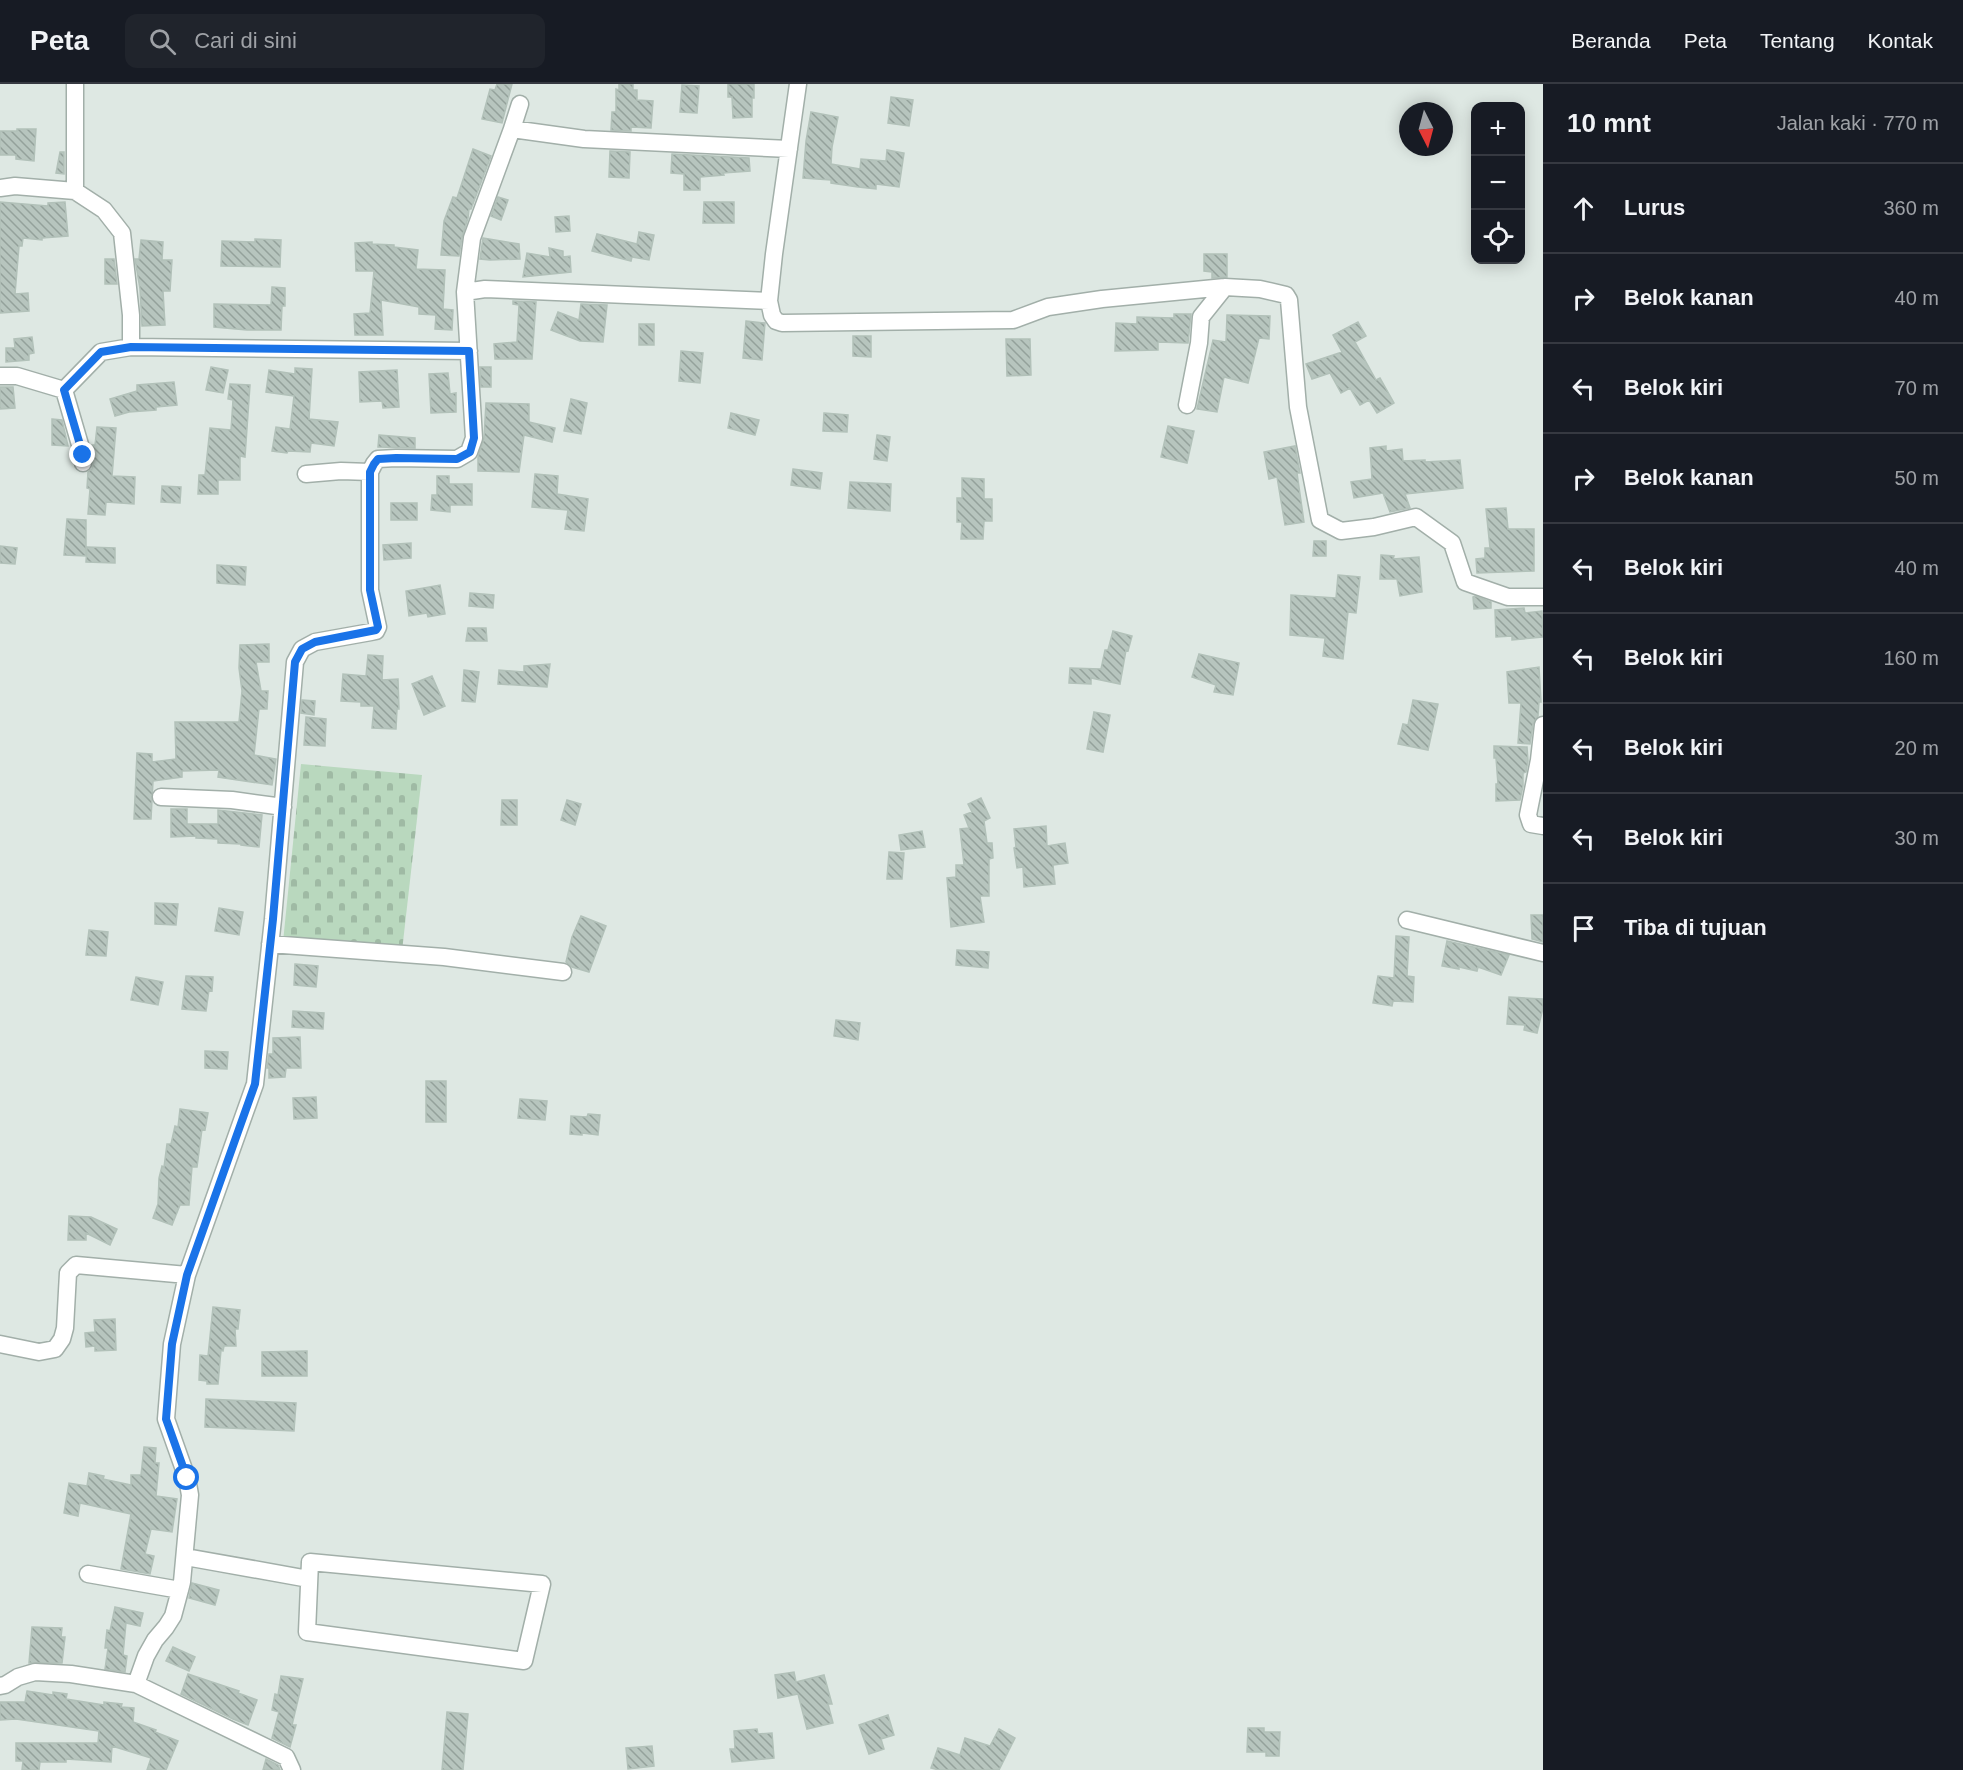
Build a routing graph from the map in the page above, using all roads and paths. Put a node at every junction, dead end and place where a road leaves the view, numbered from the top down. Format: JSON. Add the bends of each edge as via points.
{"nodes":[{"id":1,"x":75,"y":84,"type":"edge"},
{"id":2,"x":798,"y":84,"type":"edge"},
{"id":3,"x":520,"y":104,"type":"dead end"},
{"id":4,"x":512,"y":129,"type":"junction"},
{"id":5,"x":789,"y":149,"type":"junction"},
{"id":6,"x":0,"y":188,"type":"edge"},
{"id":7,"x":75,"y":191,"type":"junction"},
{"id":8,"x":1225,"y":287,"type":"junction"},
{"id":9,"x":465,"y":292,"type":"junction"},
{"id":10,"x":769,"y":301,"type":"junction"},
{"id":11,"x":131,"y":347,"type":"junction"},
{"id":12,"x":469,"y":351,"type":"junction"},
{"id":13,"x":0,"y":376,"type":"edge"},
{"id":14,"x":64,"y":390,"type":"junction"},
{"id":15,"x":1187,"y":405,"type":"dead end"},
{"id":16,"x":83,"y":463,"type":"dead end"},
{"id":17,"x":370,"y":472,"type":"junction"},
{"id":18,"x":306,"y":474,"type":"dead end"},
{"id":19,"x":1543,"y":597,"type":"edge"},
{"id":20,"x":1543,"y":725,"type":"edge"},
{"id":21,"x":161,"y":797,"type":"dead end"},
{"id":22,"x":283,"y":807,"type":"junction"},
{"id":23,"x":1543,"y":826,"type":"edge"},
{"id":24,"x":1407,"y":920,"type":"dead end"},
{"id":25,"x":270,"y":944,"type":"junction"},
{"id":26,"x":1543,"y":953,"type":"edge"},
{"id":27,"x":562,"y":972,"type":"dead end"},
{"id":28,"x":187,"y":1275,"type":"junction"},
{"id":29,"x":0,"y":1344,"type":"edge"},
{"id":30,"x":186,"y":1557,"type":"junction"},
{"id":31,"x":88,"y":1574,"type":"dead end"},
{"id":32,"x":309,"y":1579,"type":"junction"},
{"id":33,"x":180,"y":1590,"type":"junction"},
{"id":34,"x":136,"y":1684,"type":"junction"},
{"id":35,"x":0,"y":1686,"type":"edge"},
{"id":36,"x":292,"y":1770,"type":"edge"}],
"edges":[{"from":1,"to":7,"type":"street"},
{"from":2,"to":5,"type":"street"},
{"from":3,"to":4,"type":"street"},
{"from":4,"to":5,"type":"street","via":[[584,139]]},
{"from":4,"to":9,"type":"street","via":[[472,238]]},
{"from":5,"to":10,"type":"street"},
{"from":6,"to":7,"type":"street"},
{"from":7,"to":11,"type":"street","via":[[104,210],[122,233]]},
{"from":8,"to":10,"type":"street","via":[[1048,307],[1013,320],[782,322],[772,315]]},
{"from":8,"to":15,"type":"street","via":[[1201,317]]},
{"from":8,"to":19,"type":"street","via":[[1260,290],[1289,300],[1298,407],[1320,520],[1341,531],[1416,517],[1452,543],[1465,582],[1509,597]]},
{"from":9,"to":10,"type":"street","via":[[485,289]]},
{"from":9,"to":12,"type":"street"},
{"from":11,"to":12,"type":"street"},
{"from":11,"to":14,"type":"street","via":[[101,352]]},
{"from":12,"to":17,"type":"street","via":[[474,438],[470,452],[457,459],[378,459]]},
{"from":13,"to":14,"type":"street","via":[[27,378]]},
{"from":14,"to":16,"type":"street"},
{"from":17,"to":18,"type":"street"},
{"from":17,"to":22,"type":"street","via":[[370,590],[378,627],[371,632],[315,642],[302,649],[295,662]]},
{"from":20,"to":23,"type":"street","via":[[1528,815],[1531,824]]},
{"from":21,"to":22,"type":"street"},
{"from":22,"to":25,"type":"street"},
{"from":24,"to":26,"type":"street"},
{"from":25,"to":27,"type":"street","via":[[444,957]]},
{"from":25,"to":28,"type":"street","via":[[255,1084]]},
{"from":28,"to":29,"type":"street","via":[[75,1265],[68,1273],[65,1328],[55,1349],[39,1352]]},
{"from":28,"to":30,"type":"street","via":[[172,1344],[166,1419],[190,1495]]},
{"from":30,"to":32,"type":"street"},
{"from":30,"to":33,"type":"street"},
{"from":31,"to":33,"type":"street"},
{"from":32,"to":32,"type":"street","via":[[310,1562],[542,1584],[524,1661],[307,1632]]},
{"from":33,"to":34,"type":"street","via":[[173,1616],[146,1656]]},
{"from":34,"to":35,"type":"street","via":[[35,1672]]},
{"from":34,"to":36,"type":"street","via":[[286,1757]]}]}
